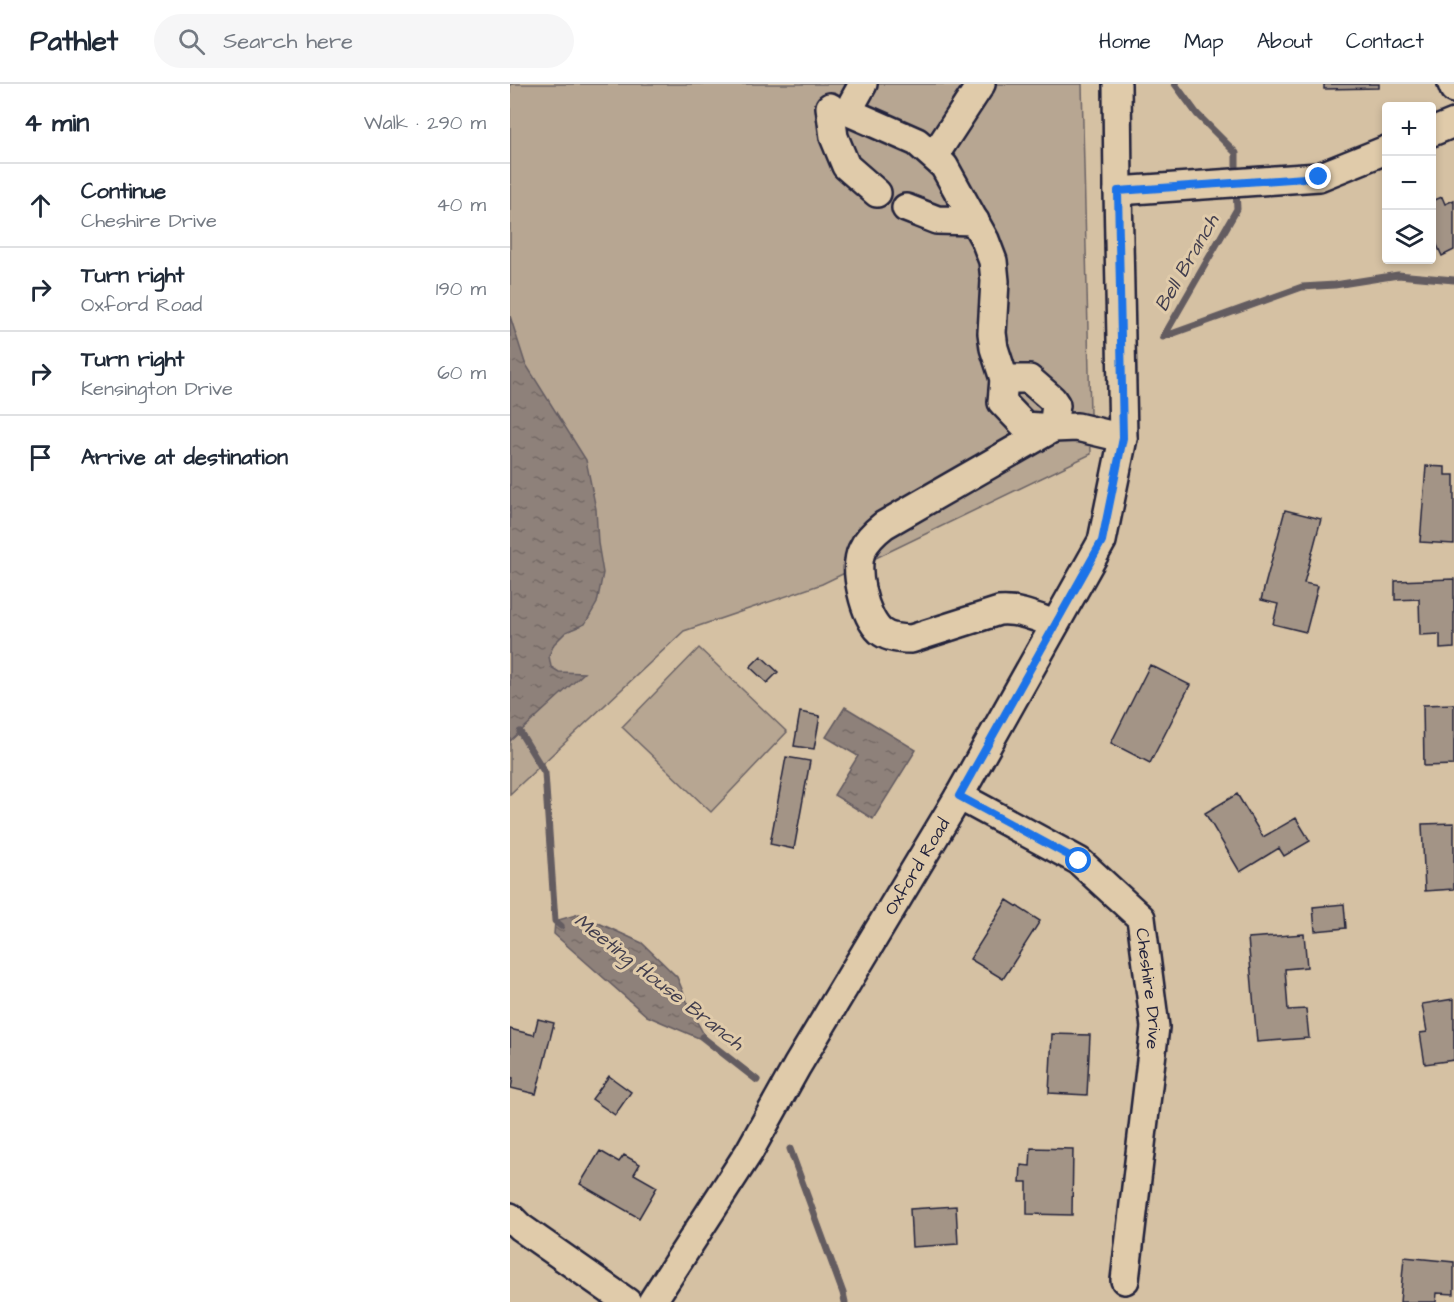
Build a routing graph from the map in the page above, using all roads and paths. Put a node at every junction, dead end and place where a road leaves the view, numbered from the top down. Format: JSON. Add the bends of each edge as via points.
{"nodes":[{"id":1,"x":863,"y":84,"type":"edge"},
{"id":2,"x":981,"y":84,"type":"edge"},
{"id":3,"x":1117,"y":84,"type":"edge"},
{"id":4,"x":1452,"y":84,"type":"edge"},
{"id":5,"x":1454,"y":89,"type":"edge"},
{"id":6,"x":840,"y":110,"type":"junction"},
{"id":7,"x":1454,"y":123,"type":"edge"},
{"id":8,"x":1436,"y":130,"type":"edge"},
{"id":9,"x":1382,"y":152,"type":"edge"},
{"id":10,"x":934,"y":156,"type":"junction"},
{"id":11,"x":1118,"y":191,"type":"junction"},
{"id":12,"x":877,"y":194,"type":"dead end"},
{"id":13,"x":906,"y":208,"type":"dead end"},
{"id":14,"x":975,"y":221,"type":"junction"},
{"id":15,"x":1004,"y":379,"type":"junction"},
{"id":16,"x":1053,"y":428,"type":"junction"},
{"id":17,"x":1123,"y":438,"type":"junction"},
{"id":18,"x":1055,"y":624,"type":"junction"},
{"id":19,"x":959,"y":796,"type":"junction"},
{"id":20,"x":510,"y":1218,"type":"edge"},
{"id":21,"x":1125,"y":1280,"type":"dead end"},
{"id":22,"x":627,"y":1302,"type":"edge"},
{"id":23,"x":652,"y":1302,"type":"edge"}],
"edges":[{"from":1,"to":6,"type":"street","via":[[853,102]]},
{"from":2,"to":10,"type":"street"},
{"from":3,"to":11,"type":"street","name":"Oxford Road"},
{"from":4,"to":5,"type":"street"},
{"from":6,"to":10,"type":"street","via":[[917,142]]},
{"from":6,"to":12,"type":"street","via":[[834,137],[846,166]]},
{"from":7,"to":8,"type":"street"},
{"from":9,"to":11,"type":"street","via":[[1319,177]]},
{"from":10,"to":14,"type":"street","via":[[944,165]]},
{"from":11,"to":17,"type":"street","name":"Oxford Road"},
{"from":13,"to":14,"type":"street","via":[[937,220]]},
{"from":14,"to":15,"type":"street","via":[[993,261],[992,333]]},
{"from":15,"to":16,"type":"street","via":[[1002,402],[1024,426]]},
{"from":15,"to":16,"type":"street","via":[[1029,379],[1052,399],[1056,405]]},
{"from":16,"to":17,"type":"street","via":[[1077,426]]},
{"from":16,"to":18,"type":"street","via":[[884,525],[869,537],[861,552],[859,576],[861,593],[872,619],[880,631],[897,639],[911,639],[999,610]]},
{"from":17,"to":18,"type":"street","name":"Oxford Road","via":[[1102,541]]},
{"from":18,"to":19,"type":"street","name":"Oxford Road"},
{"from":19,"to":21,"type":"street","name":"Cheshire Drive","via":[[1079,861],[1142,918],[1155,1027]]},
{"from":19,"to":23,"type":"street","name":"Oxford Road","via":[[749,1152]]},
{"from":20,"to":22,"type":"street"}]}
